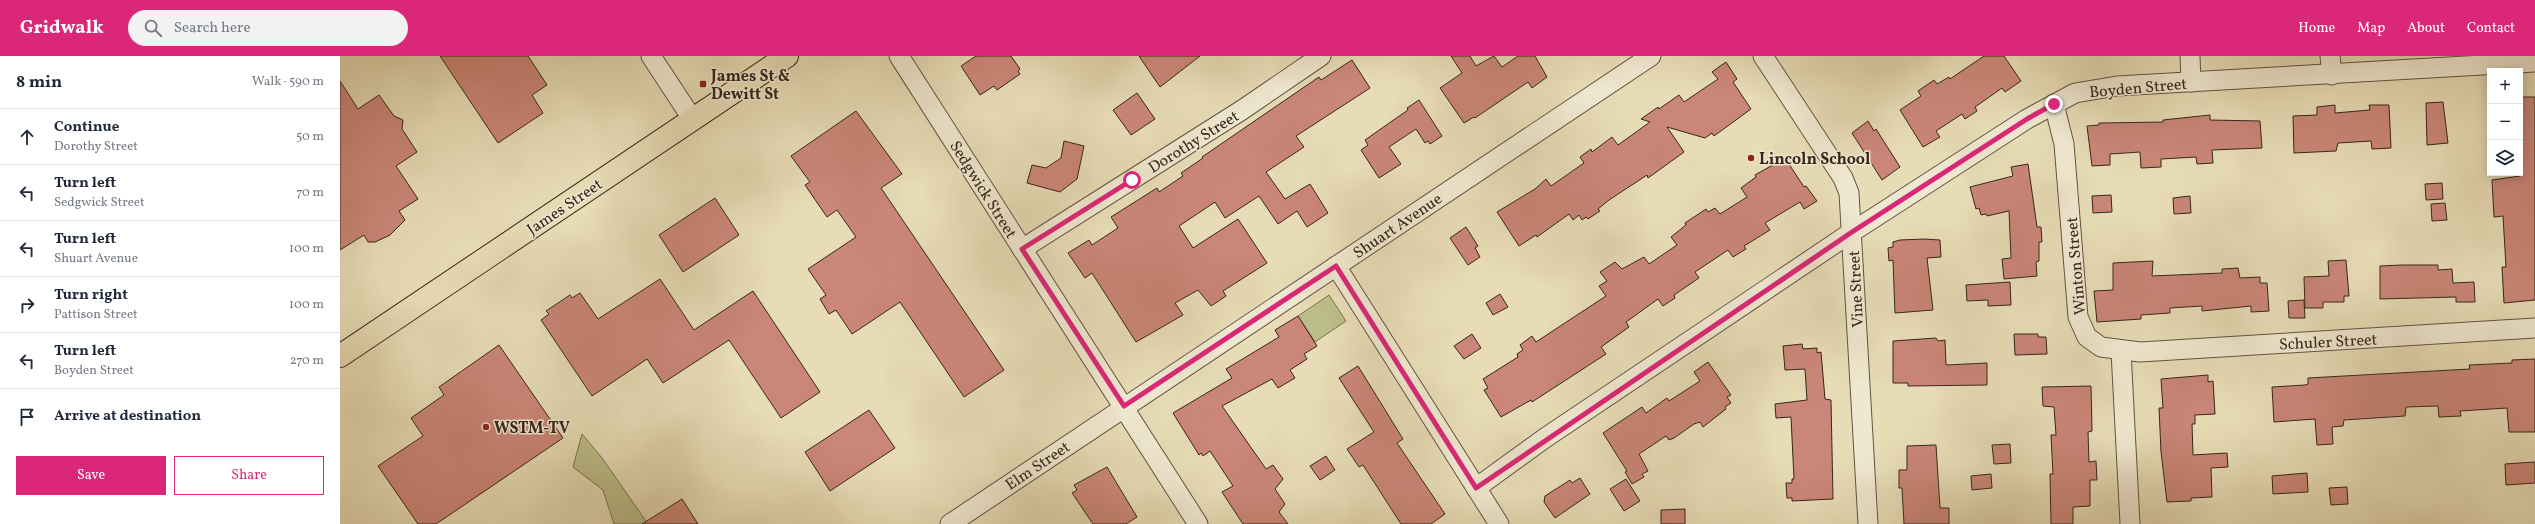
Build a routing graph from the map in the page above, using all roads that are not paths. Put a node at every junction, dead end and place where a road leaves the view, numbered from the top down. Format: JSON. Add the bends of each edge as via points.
{"nodes":[{"id":1,"x":652,"y":56,"type":"edge"},
{"id":2,"x":787,"y":56,"type":"edge"},
{"id":3,"x":899,"y":56,"type":"edge"},
{"id":4,"x":1321,"y":56,"type":"edge"},
{"id":5,"x":1651,"y":56,"type":"edge"},
{"id":6,"x":1763,"y":56,"type":"edge"},
{"id":7,"x":2190,"y":56,"type":"edge"},
{"id":8,"x":2330,"y":56,"type":"edge"},
{"id":9,"x":2535,"y":62,"type":"edge"},
{"id":10,"x":2332,"y":75,"type":"junction"},
{"id":11,"x":2191,"y":82,"type":"junction"},
{"id":12,"x":2054,"y":104,"type":"junction"},
{"id":13,"x":693,"y":120,"type":"junction"},
{"id":14,"x":1852,"y":232,"type":"junction"},
{"id":15,"x":1022,"y":249,"type":"junction"},
{"id":16,"x":1336,"y":266,"type":"junction"},
{"id":17,"x":2535,"y":328,"type":"edge"},
{"id":18,"x":2121,"y":351,"type":"junction"},
{"id":19,"x":340,"y":356,"type":"edge"},
{"id":20,"x":1124,"y":406,"type":"junction"},
{"id":21,"x":1476,"y":488,"type":"junction"},
{"id":22,"x":950,"y":524,"type":"edge"},
{"id":23,"x":1198,"y":524,"type":"edge"},
{"id":24,"x":1499,"y":524,"type":"edge"},
{"id":25,"x":1868,"y":524,"type":"edge"},
{"id":26,"x":2130,"y":524,"type":"edge"}],
"edges":[{"from":1,"to":13,"type":"street"},
{"from":2,"to":13,"type":"main road","name":"James Street"},
{"from":3,"to":15,"type":"street","name":"Sedgwick Street"},
{"from":4,"to":15,"type":"street","name":"Dorothy Street","via":[[1242,110]]},
{"from":5,"to":16,"type":"street","name":"Shuart Avenue"},
{"from":6,"to":14,"type":"street","name":"Vine Street","via":[[1843,178],[1849,193]]},
{"from":7,"to":11,"type":"street"},
{"from":8,"to":10,"type":"street"},
{"from":9,"to":10,"type":"street","name":"Boyden Street"},
{"from":10,"to":11,"type":"street","name":"Boyden Street"},
{"from":11,"to":12,"type":"street","name":"Boyden Street","via":[[2117,86],[2075,92]]},
{"from":12,"to":14,"type":"street","name":"Boyden Street","via":[[2020,123]]},
{"from":12,"to":18,"type":"street","name":"Winton Street","via":[[2064,144],[2078,317],[2087,337],[2101,347]]},
{"from":13,"to":19,"type":"main road","name":"James Street"},
{"from":14,"to":21,"type":"street","name":"Boyden Street"},
{"from":14,"to":25,"type":"street","name":"Vine Street"},
{"from":15,"to":20,"type":"street","name":"Sedgwick Street"},
{"from":16,"to":20,"type":"street","name":"Shuart Avenue"},
{"from":16,"to":21,"type":"street"},
{"from":17,"to":18,"type":"street","name":"Schuler Street"},
{"from":18,"to":26,"type":"street"},
{"from":20,"to":22,"type":"street","name":"Elm Street"},
{"from":20,"to":23,"type":"street","name":"Sedgwick Street"},
{"from":21,"to":24,"type":"street"}]}
